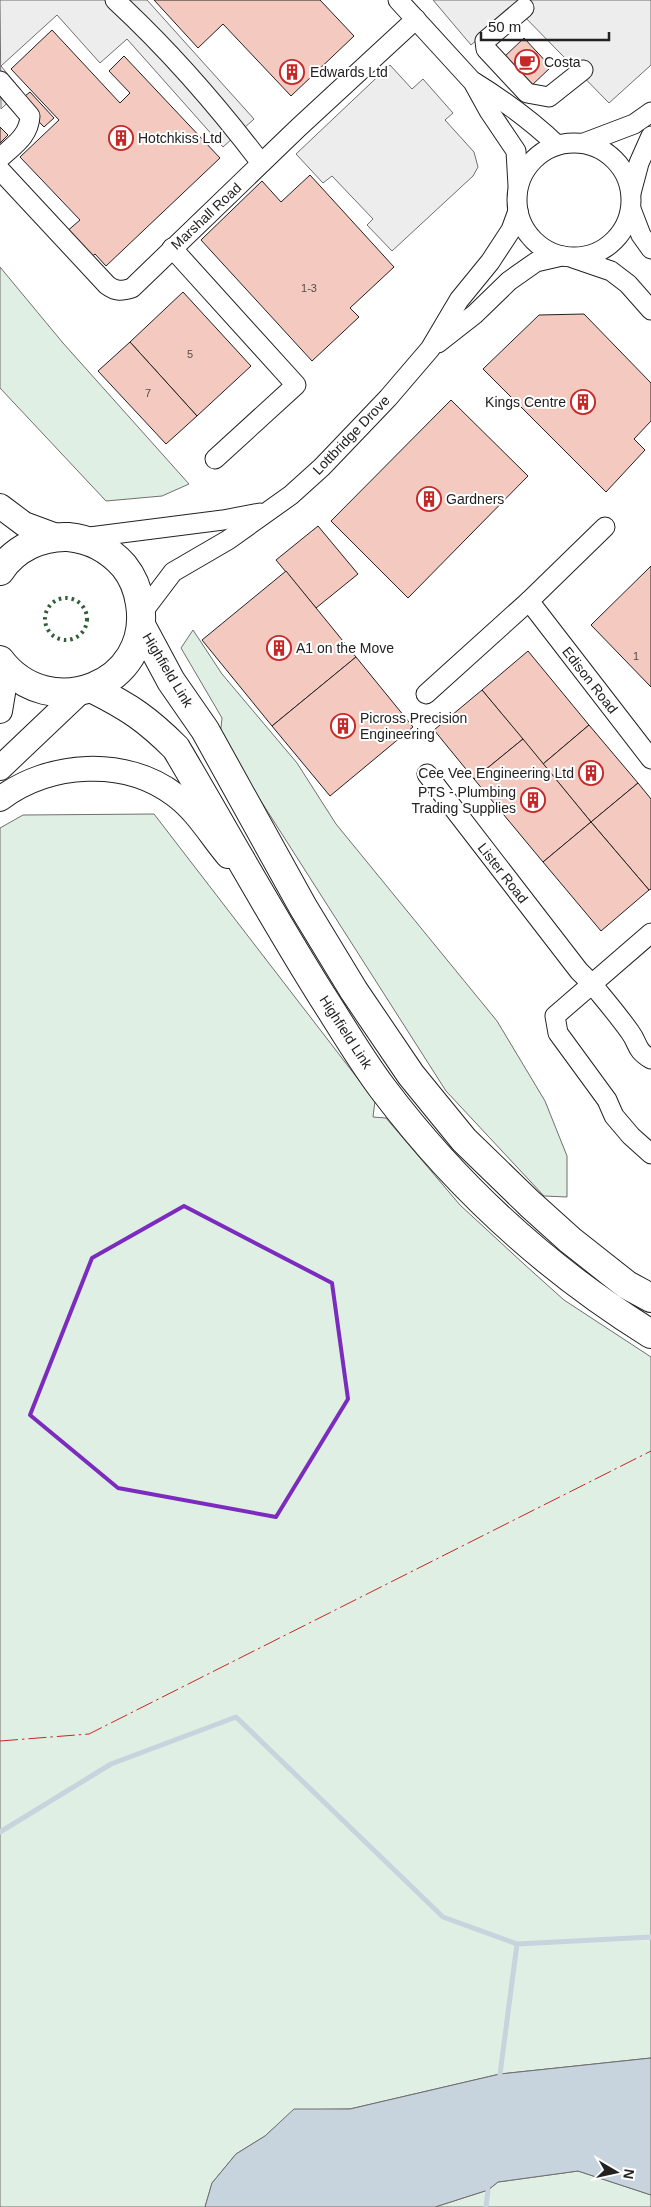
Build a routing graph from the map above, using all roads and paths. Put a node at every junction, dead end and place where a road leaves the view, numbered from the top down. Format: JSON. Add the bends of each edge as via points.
{"nodes":[{"id":1,"x":115,"y":0,"type":"edge"},
{"id":2,"x":398,"y":0,"type":"edge"},
{"id":3,"x":524,"y":8,"type":"dead end"},
{"id":4,"x":416,"y":19,"type":"junction"},
{"id":5,"x":583,"y":70,"type":"dead end"},
{"id":6,"x":0,"y":81,"type":"edge"},
{"id":7,"x":473,"y":82,"type":"junction"},
{"id":8,"x":651,"y":112,"type":"edge"},
{"id":9,"x":651,"y":136,"type":"edge"},
{"id":10,"x":584,"y":143,"type":"junction"},
{"id":11,"x":556,"y":146,"type":"junction"},
{"id":12,"x":0,"y":158,"type":"edge"},
{"id":13,"x":262,"y":163,"type":"junction"},
{"id":14,"x":0,"y":170,"type":"edge"},
{"id":15,"x":518,"y":189,"type":"junction"},
{"id":16,"x":631,"y":201,"type":"junction"},
{"id":17,"x":518,"y":211,"type":"junction"},
{"id":18,"x":172,"y":248,"type":"junction"},
{"id":19,"x":651,"y":249,"type":"edge"},
{"id":20,"x":567,"y":256,"type":"junction"},
{"id":21,"x":651,"y":310,"type":"edge"},
{"id":22,"x":430,"y":349,"type":"junction"},
{"id":23,"x":215,"y":459,"type":"dead end"},
{"id":24,"x":0,"y":506,"type":"edge"},
{"id":25,"x":264,"y":512,"type":"junction"},
{"id":26,"x":605,"y":527,"type":"dead end"},
{"id":27,"x":69,"y":538,"type":"junction"},
{"id":28,"x":0,"y":570,"type":"edge"},
{"id":29,"x":529,"y":601,"type":"junction"},
{"id":30,"x":141,"y":619,"type":"junction"},
{"id":31,"x":3,"y":665,"type":"edge"},
{"id":32,"x":87,"y":690,"type":"junction"},
{"id":33,"x":426,"y":694,"type":"dead end"},
{"id":34,"x":0,"y":711,"type":"edge"},
{"id":35,"x":651,"y":759,"type":"edge"},
{"id":36,"x":0,"y":768,"type":"edge"},
{"id":37,"x":427,"y":774,"type":"dead end"},
{"id":38,"x":0,"y":799,"type":"edge"},
{"id":39,"x":261,"y":895,"type":"junction"},
{"id":40,"x":651,"y":933,"type":"edge"},
{"id":41,"x":586,"y":977,"type":"junction"},
{"id":42,"x":632,"y":1034,"type":"junction"},
{"id":43,"x":651,"y":1050,"type":"edge"},
{"id":44,"x":651,"y":1059,"type":"edge"},
{"id":45,"x":650,"y":1154,"type":"edge"},
{"id":46,"x":651,"y":1298,"type":"edge"},
{"id":47,"x":651,"y":1334,"type":"edge"}],
"edges":[{"from":1,"to":13,"type":"street","via":[[219,109]]},
{"from":2,"to":4,"type":"street"},
{"from":3,"to":5,"type":"street","via":[[485,41],[486,49],[527,93],[549,97]]},
{"from":4,"to":7,"type":"street"},
{"from":4,"to":13,"type":"street","name":"Marshall Road","via":[[354,88],[304,134]]},
{"from":6,"to":12,"type":"street","via":[[30,116],[30,126],[25,135]]},
{"from":7,"to":11,"type":"street","via":[[500,98]]},
{"from":7,"to":15,"type":"street","via":[[516,151]]},
{"from":8,"to":10,"type":"street","via":[[634,124]]},
{"from":9,"to":16,"type":"street","via":[[639,164]]},
{"from":10,"to":11,"type":"street"},
{"from":10,"to":16,"type":"street","via":[[616,161],[626,176]]},
{"from":11,"to":15,"type":"street","via":[[531,162]]},
{"from":13,"to":18,"type":"street","name":"Marshall Road"},
{"from":14,"to":18,"type":"street","name":"Marshall Road","via":[[113,290],[132,288]]},
{"from":15,"to":17,"type":"street"},
{"from":16,"to":19,"type":"street","via":[[641,236]]},
{"from":16,"to":20,"type":"street","via":[[626,225],[617,238],[604,249],[588,255]]},
{"from":17,"to":20,"type":"street","via":[[534,240],[547,250]]},
{"from":17,"to":22,"type":"street","name":"Lottbridge Drove","via":[[511,230],[459,300]]},
{"from":18,"to":23,"type":"street","via":[[296,385]]},
{"from":20,"to":21,"type":"street","via":[[612,271]]},
{"from":20,"to":22,"type":"street","name":"Lottbridge Drove","via":[[536,262]]},
{"from":22,"to":25,"type":"street","name":"Lottbridge Drove","via":[[322,467],[291,495]]},
{"from":24,"to":27,"type":"main road","via":[[24,524]]},
{"from":25,"to":27,"type":"street","name":"Lottbridge Drove","via":[[223,520]]},
{"from":25,"to":30,"type":"street","name":"Lottbridge Drove","via":[[228,540],[173,572]]},
{"from":26,"to":29,"type":"street"},
{"from":27,"to":28,"type":"highway","via":[[39,541],[21,550]]},
{"from":27,"to":30,"type":"highway","via":[[98,545],[116,557],[130,573],[138,592]]},
{"from":29,"to":33,"type":"street"},
{"from":29,"to":35,"type":"street","name":"Edison Road"},
{"from":30,"to":32,"type":"highway","via":[[136,644],[126,662],[113,676]]},
{"from":30,"to":46,"type":"highway","name":"Highfield Link","via":[[171,681],[205,730],[313,924],[411,1075],[464,1140],[530,1204],[620,1279]]},
{"from":31,"to":32,"type":"highway","via":[[22,682],[41,690],[61,694]]},
{"from":31,"to":34,"type":"main road"},
{"from":32,"to":36,"type":"main road"},
{"from":32,"to":39,"type":"highway","name":"Highfield Link","via":[[128,706],[176,748]]},
{"from":37,"to":41,"type":"street","name":"Lister Road"},
{"from":38,"to":39,"type":"main road","via":[[14,788],[77,769],[110,769],[147,779],[175,795],[197,816]]},
{"from":39,"to":47,"type":"highway","name":"Highfield Link","via":[[383,1089],[424,1139],[485,1205],[536,1253],[611,1309]]},
{"from":40,"to":41,"type":"street"},
{"from":41,"to":42,"type":"street","name":"Lister Road"},
{"from":41,"to":45,"type":"street","via":[[555,1016],[558,1032],[607,1100],[624,1110],[638,1128]]},
{"from":42,"to":43,"type":"street","via":[[645,1041]]},
{"from":42,"to":44,"type":"street","via":[[637,1048]]}]}
